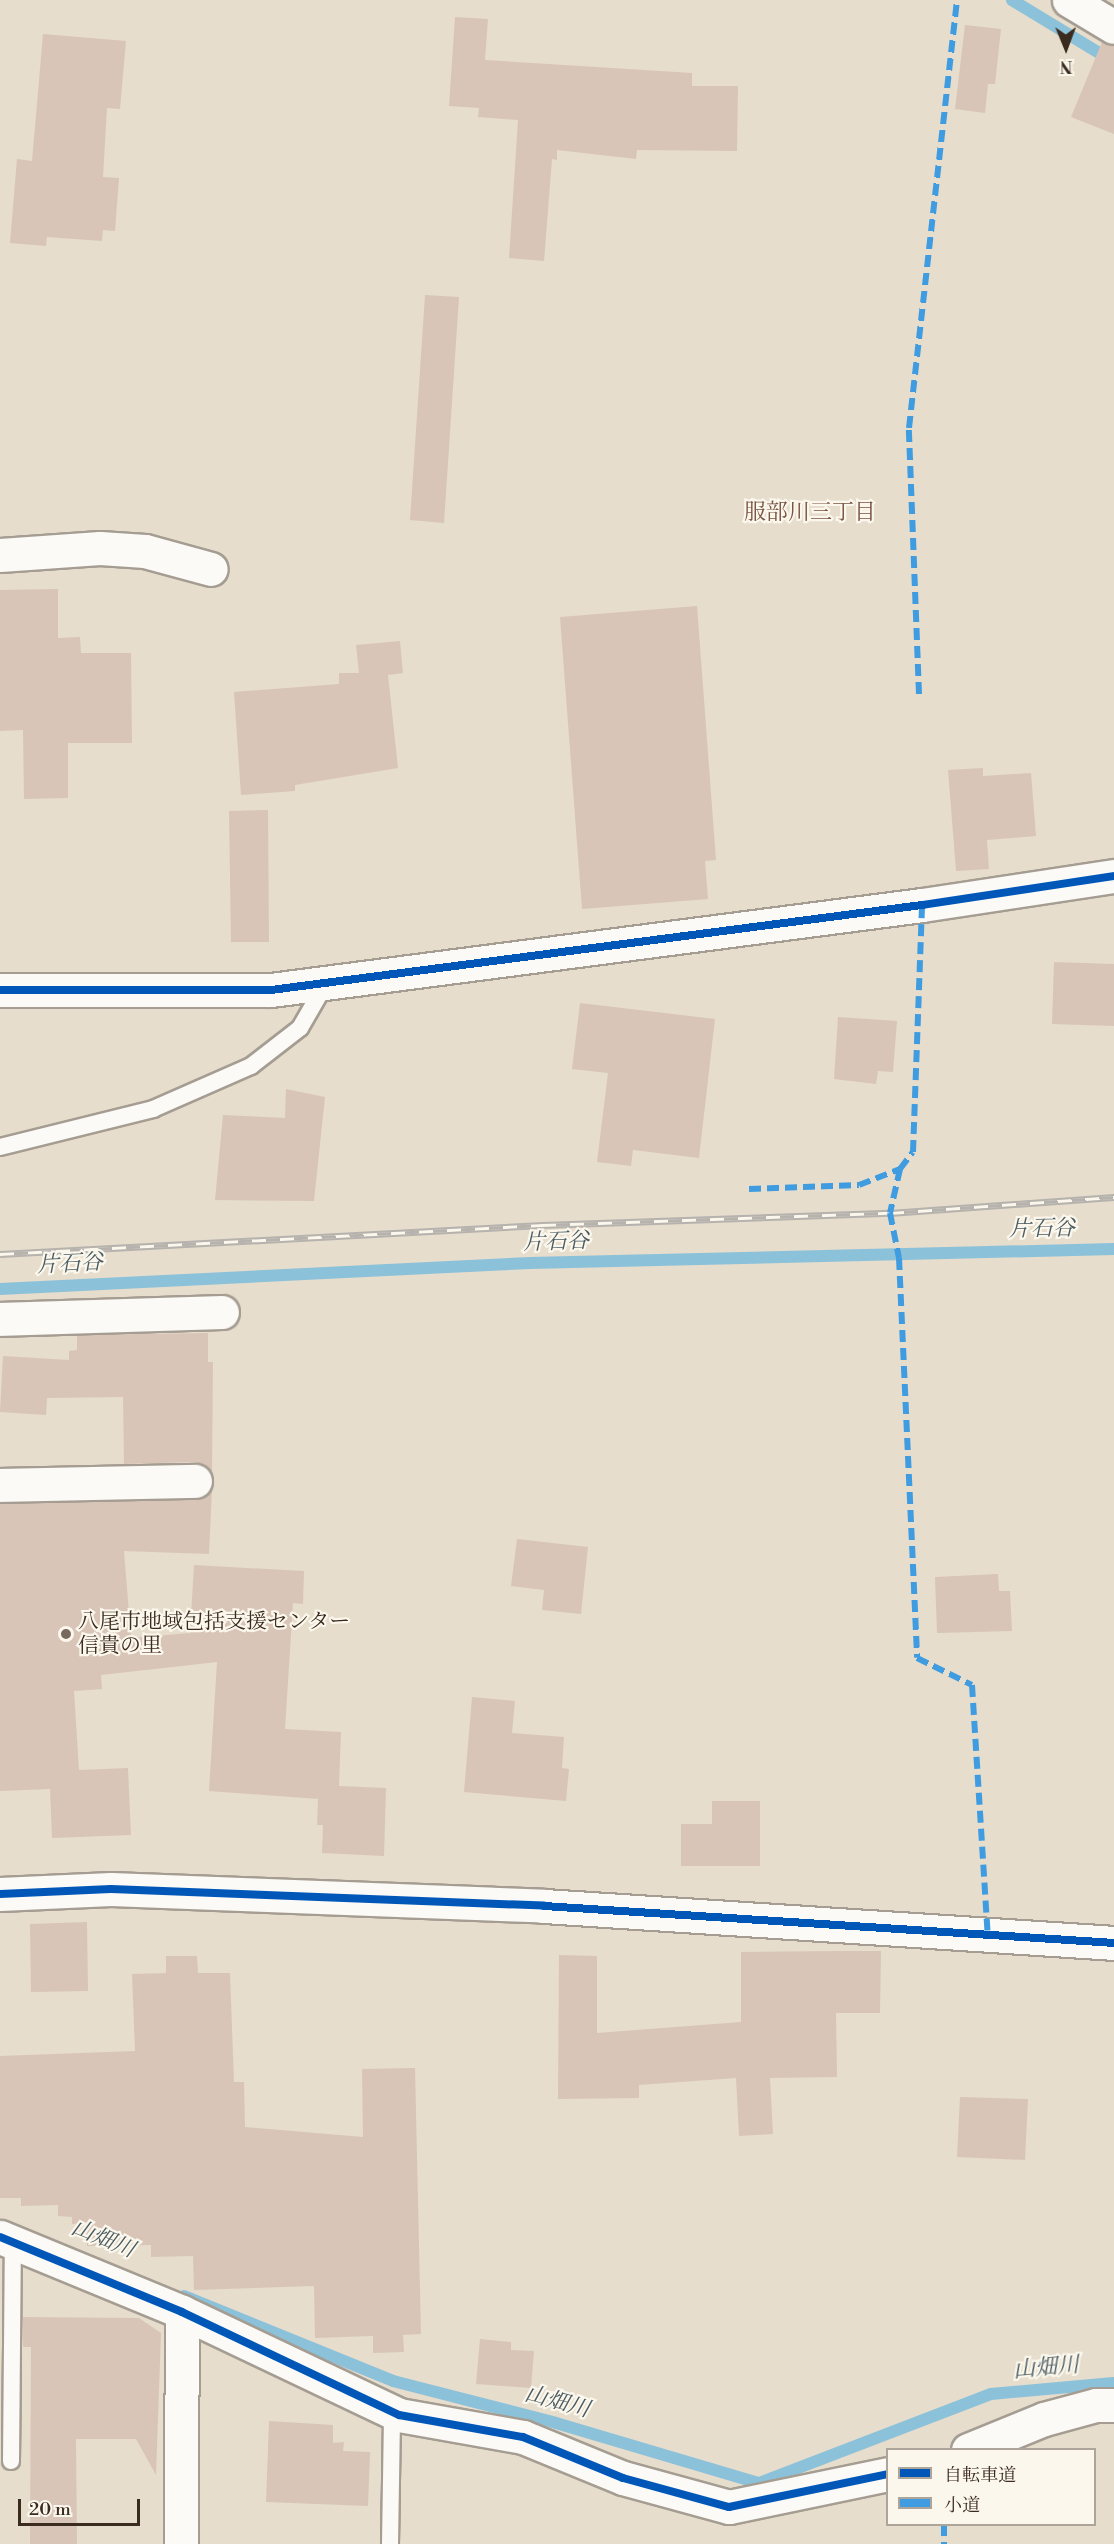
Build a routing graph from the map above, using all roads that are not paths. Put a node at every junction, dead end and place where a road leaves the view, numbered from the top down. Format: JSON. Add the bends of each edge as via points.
{"nodes":[{"id":1,"x":1069,"y":0,"type":"edge"},
{"id":2,"x":1114,"y":27,"type":"edge"},
{"id":3,"x":0,"y":555,"type":"edge"},
{"id":4,"x":211,"y":569,"type":"dead end"},
{"id":5,"x":1114,"y":876,"type":"edge"},
{"id":6,"x":326,"y":983,"type":"junction"},
{"id":7,"x":0,"y":990,"type":"edge"},
{"id":8,"x":0,"y":1147,"type":"edge"},
{"id":9,"x":222,"y":1312,"type":"dead end"},
{"id":10,"x":0,"y":1319,"type":"edge"},
{"id":11,"x":195,"y":1482,"type":"dead end"},
{"id":12,"x":0,"y":1485,"type":"edge"},
{"id":13,"x":0,"y":1894,"type":"edge"},
{"id":14,"x":1114,"y":1943,"type":"edge"},
{"id":15,"x":7,"y":2240,"type":"edge"},
{"id":16,"x":182,"y":2312,"type":"junction"},
{"id":17,"x":1114,"y":2405,"type":"edge"},
{"id":18,"x":392,"y":2412,"type":"junction"},
{"id":19,"x":973,"y":2448,"type":"edge"},
{"id":20,"x":10,"y":2461,"type":"dead end"},
{"id":21,"x":886,"y":2474,"type":"edge"},
{"id":22,"x":181,"y":2544,"type":"edge"},
{"id":23,"x":390,"y":2544,"type":"edge"}],
"edges":[{"from":1,"to":2,"type":"street"},
{"from":3,"to":4,"type":"street","via":[[100,548],[145,550]]},
{"from":5,"to":6,"type":"street"},
{"from":6,"to":7,"type":"street","via":[[271,990]]},
{"from":6,"to":8,"type":"lane","via":[[300,1028],[251,1066],[153,1108]]},
{"from":9,"to":10,"type":"street"},
{"from":11,"to":12,"type":"street"},
{"from":13,"to":14,"type":"street","via":[[111,1889],[544,1906]]},
{"from":15,"to":16,"type":"street"},
{"from":15,"to":20,"type":"lane"},
{"from":16,"to":18,"type":"street"},
{"from":16,"to":22,"type":"street"},
{"from":17,"to":19,"type":"street","via":[[1096,2405],[1044,2419]]},
{"from":18,"to":21,"type":"street","via":[[523,2437],[623,2478],[729,2507]]},
{"from":18,"to":23,"type":"lane"}]}
